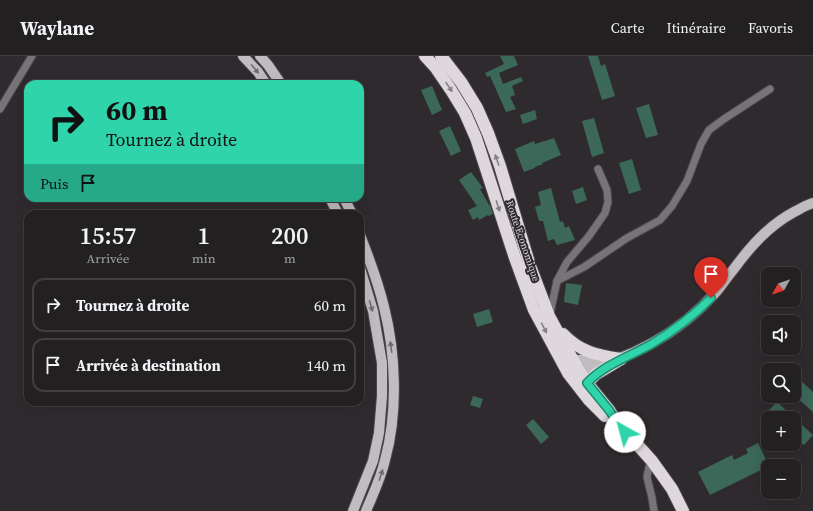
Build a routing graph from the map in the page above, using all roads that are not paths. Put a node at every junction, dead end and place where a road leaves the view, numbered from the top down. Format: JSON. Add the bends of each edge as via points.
{"nodes":[{"id":1,"x":32,"y":56,"type":"edge"},
{"id":2,"x":243,"y":56,"type":"edge"},
{"id":3,"x":260,"y":56,"type":"edge"},
{"id":4,"x":425,"y":56,"type":"edge"},
{"id":5,"x":441,"y":56,"type":"edge"},
{"id":6,"x":263,"y":80,"type":"edge"},
{"id":7,"x":278,"y":80,"type":"edge"},
{"id":8,"x":770,"y":89,"type":"dead end"},
{"id":9,"x":0,"y":109,"type":"edge"},
{"id":10,"x":598,"y":169,"type":"dead end"},
{"id":11,"x":813,"y":204,"type":"edge"},
{"id":12,"x":364,"y":246,"type":"edge"},
{"id":13,"x":520,"y":255,"type":"junction"},
{"id":14,"x":364,"y":281,"type":"edge"},
{"id":15,"x":557,"y":281,"type":"junction"},
{"id":16,"x":550,"y":317,"type":"junction"},
{"id":17,"x":621,"y":359,"type":"junction"},
{"id":18,"x":570,"y":367,"type":"junction"},
{"id":19,"x":587,"y":383,"type":"junction"},
{"id":20,"x":617,"y":422,"type":"junction"},
{"id":21,"x":652,"y":461,"type":"junction"},
{"id":22,"x":353,"y":511,"type":"edge"},
{"id":23,"x":366,"y":511,"type":"edge"},
{"id":24,"x":654,"y":511,"type":"edge"},
{"id":25,"x":683,"y":511,"type":"edge"}],
"edges":[{"from":1,"to":9,"type":"street"},
{"from":2,"to":6,"type":"main road","one_way":true},
{"from":3,"to":7,"type":"main road"},
{"from":4,"to":13,"type":"highway","name":"Route Economique","one_way":true,"via":[[436,68],[465,113]]},
{"from":13,"to":5,"type":"highway","name":"Route Economique","one_way":true,"via":[[500,166],[488,133],[462,82]]},
{"from":8,"to":15,"type":"street","via":[[709,130],[687,181],[660,220]]},
{"from":10,"to":15,"type":"street","via":[[607,190],[608,202],[605,213],[567,262]]},
{"from":11,"to":17,"type":"main road","via":[[786,217],[758,239],[717,291],[689,318],[669,333]]},
{"from":23,"to":12,"type":"main road","one_way":true,"via":[[386,460],[394,395],[393,357],[384,307]]},
{"from":13,"to":16,"type":"highway","name":"Route Economique","via":[[530,266]]},
{"from":13,"to":18,"type":"highway","name":"Route Economique","one_way":true,"via":[[534,310]]},
{"from":14,"to":22,"type":"main road","one_way":true,"via":[[373,311],[382,363],[382,396],[380,433],[373,461]]},
{"from":15,"to":16,"type":"street"},
{"from":16,"to":17,"type":"highway","via":[[573,344],[588,352]]},
{"from":16,"to":18,"type":"highway","name":"Route Economique"},
{"from":17,"to":18,"type":"main road","via":[[596,359]]},
{"from":17,"to":19,"type":"highway","via":[[596,374]]},
{"from":18,"to":19,"type":"highway","name":"Route Economique"},
{"from":18,"to":20,"type":"highway","name":"Route Economique","via":[[589,400],[606,416]]},
{"from":19,"to":20,"type":"highway","name":"Route Economique"},
{"from":20,"to":21,"type":"highway","name":"Route Economique"},
{"from":21,"to":24,"type":"street","via":[[647,477]]},
{"from":21,"to":25,"type":"highway","name":"Route Economique","via":[[672,489]]}]}
